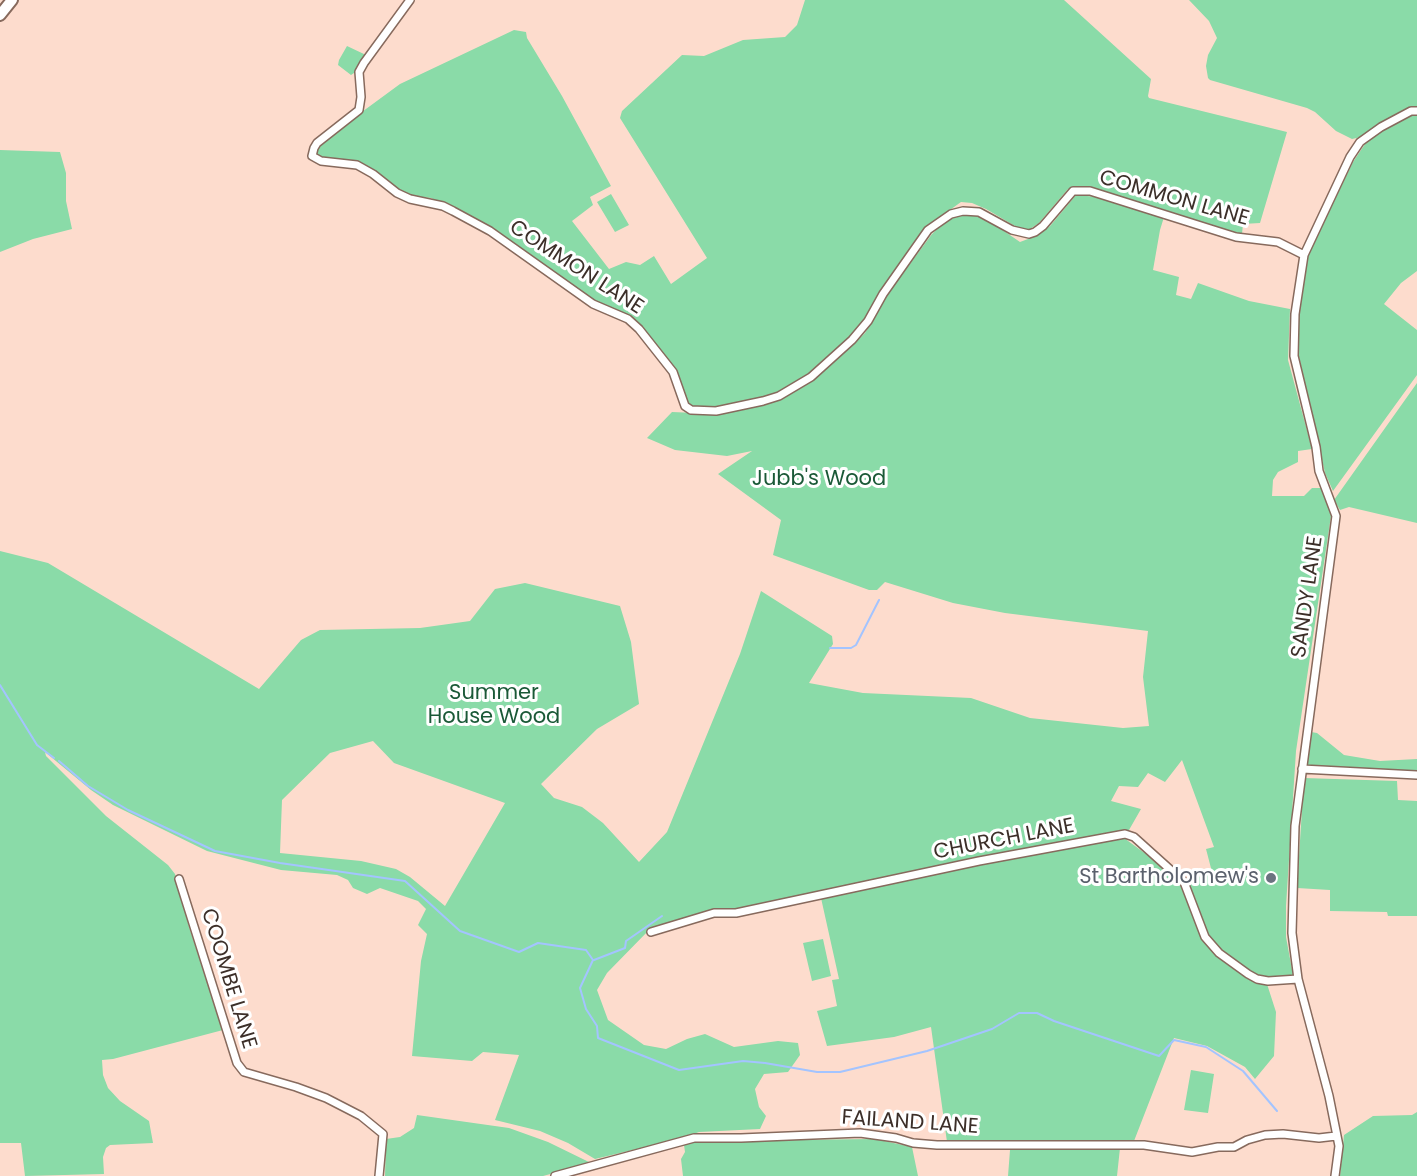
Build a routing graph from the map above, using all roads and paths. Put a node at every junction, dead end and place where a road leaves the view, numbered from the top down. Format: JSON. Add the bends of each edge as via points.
{"nodes":[{"id":1,"x":12,"y":0,"type":"edge"},
{"id":2,"x":410,"y":0,"type":"edge"},
{"id":3,"x":0,"y":15,"type":"edge"},
{"id":4,"x":1417,"y":111,"type":"edge"},
{"id":5,"x":1304,"y":255,"type":"junction"},
{"id":6,"x":1302,"y":769,"type":"junction"},
{"id":7,"x":1417,"y":775,"type":"edge"},
{"id":8,"x":179,"y":879,"type":"dead end"},
{"id":9,"x":651,"y":932,"type":"dead end"},
{"id":10,"x":1298,"y":979,"type":"junction"},
{"id":11,"x":1336,"y":1136,"type":"junction"},
{"id":12,"x":379,"y":1176,"type":"edge"},
{"id":13,"x":555,"y":1176,"type":"edge"},
{"id":14,"x":1335,"y":1176,"type":"edge"}],
"edges":[{"from":1,"to":3,"type":"main road"},
{"from":2,"to":5,"type":"street","name":"COMMON LANE","via":[[359,72],[359,111],[317,143],[312,156],[321,161],[357,165],[397,193],[453,211],[490,231],[593,304],[627,319],[673,372],[685,406],[692,410],[716,411],[763,402],[811,377],[868,321],[928,230],[951,214],[979,212],[1012,230],[1029,234],[1043,226],[1073,191],[1090,191],[1236,237],[1278,242]]},
{"from":4,"to":5,"type":"street","name":"SANDY LANE","via":[[1381,127],[1360,142]]},
{"from":5,"to":6,"type":"street","name":"SANDY LANE","via":[[1295,314],[1294,356],[1319,471],[1336,516]]},
{"from":6,"to":7,"type":"street"},
{"from":6,"to":10,"type":"street","name":"SANDY LANE","via":[[1292,892]]},
{"from":8,"to":12,"type":"street","name":"COOMBE LANE","via":[[237,1063],[244,1072],[326,1098],[361,1116],[383,1134]]},
{"from":9,"to":10,"type":"street","name":"CHURCH LANE","via":[[714,913],[744,912],[1125,834],[1134,837],[1184,882],[1205,936],[1219,953],[1257,978]]},
{"from":10,"to":11,"type":"street","name":"SANDY LANE"},
{"from":11,"to":13,"type":"street","name":"FAILAND LANE","via":[[1265,1135],[1234,1147],[1192,1152],[1144,1145],[937,1145],[860,1133],[694,1138]]},
{"from":11,"to":14,"type":"street","name":"SANDY LANE","via":[[1339,1146]]}]}
